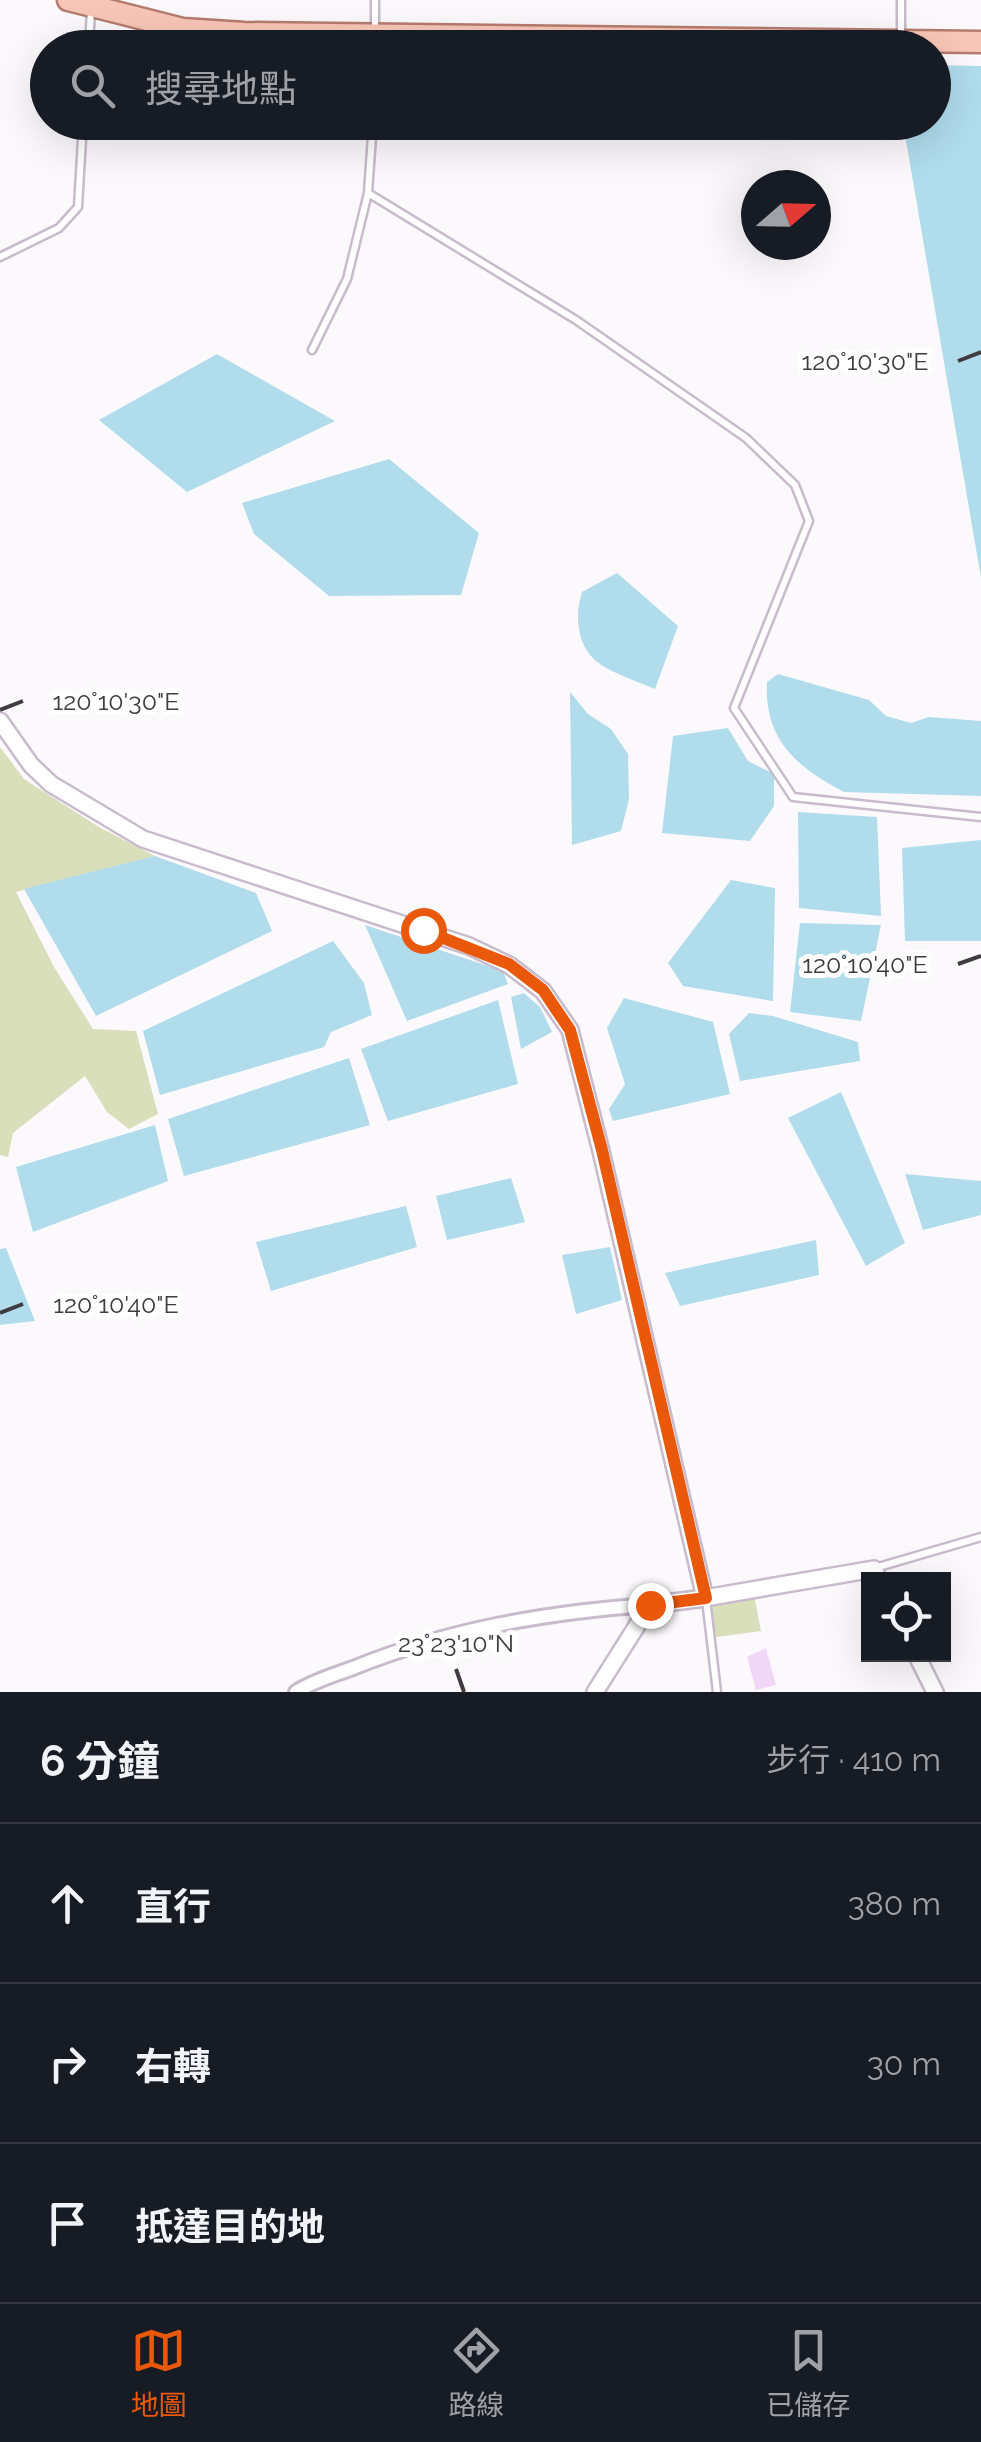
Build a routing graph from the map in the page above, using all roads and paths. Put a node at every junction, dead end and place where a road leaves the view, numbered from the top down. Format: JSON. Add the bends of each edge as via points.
{"nodes":[{"id":1,"x":68,"y":0,"type":"edge"},
{"id":2,"x":375,"y":0,"type":"edge"},
{"id":3,"x":901,"y":0,"type":"edge"},
{"id":4,"x":91,"y":6,"type":"junction"},
{"id":5,"x":89,"y":30,"type":"edge"},
{"id":6,"x":199,"y":30,"type":"edge"},
{"id":7,"x":375,"y":30,"type":"edge"},
{"id":8,"x":900,"y":30,"type":"edge"},
{"id":9,"x":951,"y":42,"type":"edge"},
{"id":10,"x":981,"y":42,"type":"edge"},
{"id":11,"x":83,"y":140,"type":"edge"},
{"id":12,"x":372,"y":140,"type":"edge"},
{"id":13,"x":368,"y":193,"type":"junction"},
{"id":14,"x":0,"y":257,"type":"edge"},
{"id":15,"x":312,"y":350,"type":"dead end"},
{"id":16,"x":0,"y":721,"type":"edge"},
{"id":17,"x":981,"y":817,"type":"edge"},
{"id":18,"x":981,"y":1537,"type":"edge"},
{"id":19,"x":882,"y":1572,"type":"edge"},
{"id":20,"x":861,"y":1576,"type":"edge"},
{"id":21,"x":706,"y":1598,"type":"junction"},
{"id":22,"x":650,"y":1605,"type":"junction"},
{"id":23,"x":920,"y":1662,"type":"edge"},
{"id":24,"x":302,"y":1690,"type":"edge"},
{"id":25,"x":595,"y":1692,"type":"edge"},
{"id":26,"x":717,"y":1692,"type":"edge"},
{"id":27,"x":935,"y":1692,"type":"edge"}],
"edges":[{"from":1,"to":4,"type":"main road"},
{"from":2,"to":7,"type":"lane"},
{"from":3,"to":8,"type":"lane"},
{"from":4,"to":5,"type":"lane"},
{"from":4,"to":6,"type":"main road"},
{"from":9,"to":10,"type":"main road"},
{"from":11,"to":14,"type":"lane","via":[[78,207],[60,228]]},
{"from":12,"to":13,"type":"lane"},
{"from":13,"to":15,"type":"lane","via":[[347,278]]},
{"from":13,"to":17,"type":"lane","via":[[576,320],[746,438],[795,485],[810,521],[734,708],[792,797]]},
{"from":16,"to":21,"type":"street","via":[[51,784],[143,839],[469,946],[543,990],[570,1030]]},
{"from":18,"to":19,"type":"lane"},
{"from":20,"to":21,"type":"street"},
{"from":21,"to":22,"type":"street"},
{"from":21,"to":26,"type":"lane"},
{"from":22,"to":24,"type":"street","via":[[470,1628]]},
{"from":22,"to":25,"type":"street"},
{"from":23,"to":27,"type":"street"}]}
